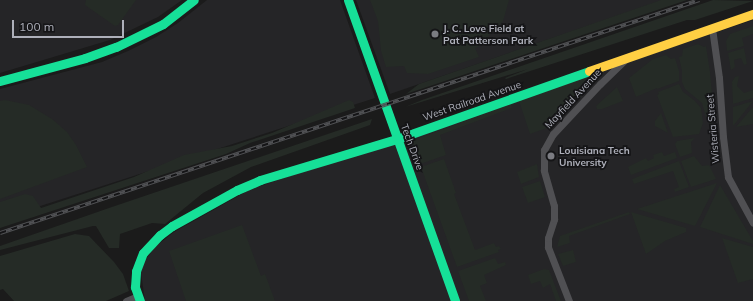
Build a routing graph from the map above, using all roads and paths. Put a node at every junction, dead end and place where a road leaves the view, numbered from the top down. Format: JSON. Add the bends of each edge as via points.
{"nodes":[{"id":1,"x":194,"y":0,"type":"edge"},
{"id":2,"x":348,"y":0,"type":"edge"},
{"id":3,"x":753,"y":14,"type":"edge"},
{"id":4,"x":712,"y":28,"type":"junction"},
{"id":5,"x":630,"y":56,"type":"junction"},
{"id":6,"x":0,"y":81,"type":"edge"},
{"id":7,"x":397,"y":139,"type":"junction"},
{"id":8,"x":753,"y":222,"type":"edge"},
{"id":9,"x":139,"y":299,"type":"edge"},
{"id":10,"x":126,"y":301,"type":"edge"},
{"id":11,"x":455,"y":301,"type":"edge"},
{"id":12,"x":569,"y":301,"type":"edge"}],
"edges":[{"from":1,"to":6,"type":"street","via":[[163,24],[116,47]]},
{"from":2,"to":7,"type":"street","name":"Tech Drive"},
{"from":3,"to":4,"type":"street","name":"West Railroad Avenue"},
{"from":4,"to":5,"type":"street","name":"West Railroad Avenue"},
{"from":4,"to":8,"type":"street","name":"Wisteria Street","via":[[728,177]]},
{"from":5,"to":7,"type":"street","name":"West Railroad Avenue"},
{"from":5,"to":12,"type":"street","name":"Mayfield Avenue","via":[[553,134],[544,150],[544,170],[554,206],[548,247]]},
{"from":7,"to":9,"type":"street","name":"West Railroad Avenue","via":[[248,185],[172,226],[143,253],[136,271]]},
{"from":7,"to":11,"type":"street","name":"Tech Drive"},
{"from":9,"to":10,"type":"street"}]}
